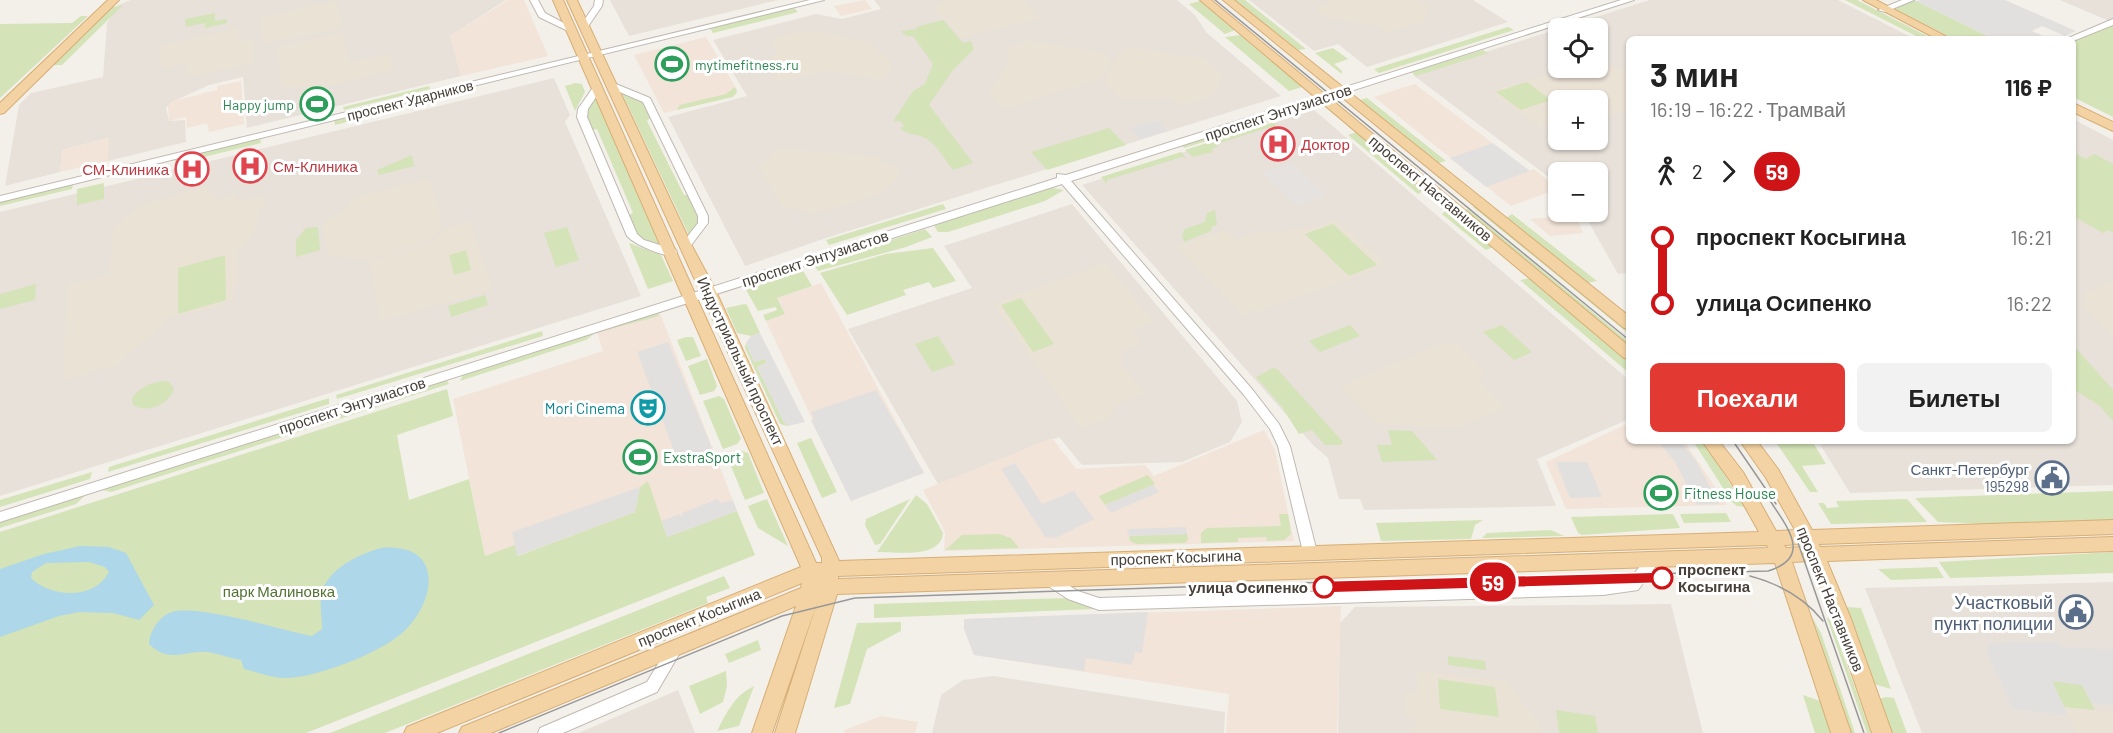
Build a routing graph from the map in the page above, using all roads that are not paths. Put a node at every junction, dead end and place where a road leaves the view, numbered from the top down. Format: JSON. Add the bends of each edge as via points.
{"nodes":[{"id":1,"x":108,"y":0,"type":"edge"},
{"id":2,"x":114,"y":0,"type":"edge"},
{"id":3,"x":534,"y":0,"type":"edge"},
{"id":4,"x":558,"y":0,"type":"edge"},
{"id":5,"x":572,"y":0,"type":"edge"},
{"id":6,"x":598,"y":0,"type":"edge"},
{"id":7,"x":807,"y":0,"type":"edge"},
{"id":8,"x":819,"y":0,"type":"edge"},
{"id":9,"x":1205,"y":0,"type":"edge"},
{"id":10,"x":1228,"y":0,"type":"edge"},
{"id":11,"x":1619,"y":0,"type":"edge"},
{"id":12,"x":1630,"y":0,"type":"edge"},
{"id":13,"x":1861,"y":0,"type":"edge"},
{"id":14,"x":1868,"y":0,"type":"edge"},
{"id":15,"x":1910,"y":0,"type":"edge"},
{"id":16,"x":1884,"y":10,"type":"junction"},
{"id":17,"x":2113,"y":22,"type":"edge"},
{"id":18,"x":584,"y":26,"type":"junction"},
{"id":19,"x":571,"y":29,"type":"junction"},
{"id":20,"x":1933,"y":36,"type":"edge"},
{"id":21,"x":1940,"y":36,"type":"edge"},
{"id":22,"x":2076,"y":37,"type":"edge"},
{"id":23,"x":596,"y":52,"type":"junction"},
{"id":24,"x":583,"y":56,"type":"junction"},
{"id":25,"x":611,"y":85,"type":"junction"},
{"id":26,"x":597,"y":88,"type":"junction"},
{"id":27,"x":1340,"y":90,"type":"junction"},
{"id":28,"x":1321,"y":96,"type":"junction"},
{"id":29,"x":0,"y":104,"type":"edge"},
{"id":30,"x":2076,"y":106,"type":"edge"},
{"id":31,"x":0,"y":110,"type":"edge"},
{"id":32,"x":2113,"y":125,"type":"edge"},
{"id":33,"x":1063,"y":177,"type":"junction"},
{"id":34,"x":0,"y":197,"type":"edge"},
{"id":35,"x":686,"y":246,"type":"junction"},
{"id":36,"x":672,"y":253,"type":"junction"},
{"id":37,"x":709,"y":289,"type":"junction"},
{"id":38,"x":688,"y":296,"type":"junction"},
{"id":39,"x":1626,"y":322,"type":"edge"},
{"id":40,"x":1626,"y":351,"type":"edge"},
{"id":41,"x":1712,"y":444,"type":"edge"},
{"id":42,"x":1750,"y":444,"type":"edge"},
{"id":43,"x":0,"y":511,"type":"edge"},
{"id":44,"x":0,"y":517,"type":"edge"},
{"id":45,"x":2113,"y":527,"type":"edge"},
{"id":46,"x":1772,"y":538,"type":"junction"},
{"id":47,"x":2113,"y":544,"type":"edge"},
{"id":48,"x":1812,"y":545,"type":"junction"},
{"id":49,"x":1310,"y":552,"type":"junction"},
{"id":50,"x":1781,"y":555,"type":"junction"},
{"id":51,"x":1654,"y":559,"type":"junction"},
{"id":52,"x":811,"y":571,"type":"junction"},
{"id":53,"x":830,"y":578,"type":"junction"},
{"id":54,"x":1047,"y":578,"type":"junction"},
{"id":55,"x":810,"y":592,"type":"junction"},
{"id":56,"x":675,"y":649,"type":"junction"},
{"id":57,"x":414,"y":733,"type":"edge"},
{"id":58,"x":469,"y":733,"type":"edge"},
{"id":59,"x":546,"y":733,"type":"edge"},
{"id":60,"x":762,"y":733,"type":"edge"},
{"id":61,"x":785,"y":733,"type":"edge"},
{"id":62,"x":1841,"y":733,"type":"edge"},
{"id":63,"x":1882,"y":733,"type":"edge"}],
"edges":[{"from":1,"to":29,"type":"main road"},
{"from":2,"to":31,"type":"main road"},
{"from":3,"to":19,"type":"street","via":[[542,15]]},
{"from":4,"to":19,"type":"main road","name":"Индустриальный проспект"},
{"from":5,"to":18,"type":"main road","name":"Индустриальный проспект"},
{"from":6,"to":18,"type":"street"},
{"from":7,"to":23,"type":"street","name":"проспект Ударников"},
{"from":8,"to":23,"type":"street","name":"проспект Ударников"},
{"from":9,"to":28,"type":"main road","name":"проспект Наставников"},
{"from":10,"to":27,"type":"main road","name":"проспект Наставников"},
{"from":11,"to":27,"type":"street","name":"проспект Энтузиастов"},
{"from":12,"to":27,"type":"street","name":"проспект Энтузиастов"},
{"from":13,"to":16,"type":"main road"},
{"from":14,"to":16,"type":"main road"},
{"from":15,"to":16,"type":"street"},
{"from":16,"to":20,"type":"main road"},
{"from":16,"to":21,"type":"main road"},
{"from":17,"to":22,"type":"street"},
{"from":18,"to":23,"type":"main road","name":"Индустриальный проспект"},
{"from":19,"to":24,"type":"main road","name":"Индустриальный проспект"},
{"from":23,"to":24,"type":"street","name":"проспект Ударников"},
{"from":23,"to":25,"type":"main road","name":"Индустриальный проспект"},
{"from":24,"to":26,"type":"main road","name":"Индустриальный проспект"},
{"from":24,"to":34,"type":"street","name":"проспект Ударников"},
{"from":25,"to":35,"type":"main road","name":"Индустриальный проспект"},
{"from":25,"to":35,"type":"street","via":[[647,100],[704,216],[704,223]]},
{"from":26,"to":36,"type":"main road","name":"Индустриальный проспект"},
{"from":26,"to":36,"type":"street","via":[[582,117],[632,236]]},
{"from":27,"to":28,"type":"street","name":"проспект Энтузиастов"},
{"from":27,"to":39,"type":"main road","name":"проспект Наставников"},
{"from":28,"to":33,"type":"street","name":"проспект Энтузиастов"},
{"from":28,"to":40,"type":"main road","name":"проспект Наставников"},
{"from":30,"to":32,"type":"main road"},
{"from":33,"to":37,"type":"street","name":"проспект Энтузиастов"},
{"from":33,"to":49,"type":"street","via":[[1275,427],[1288,457]]},
{"from":35,"to":37,"type":"main road","name":"Индустриальный проспект"},
{"from":36,"to":38,"type":"main road","name":"Индустриальный проспект"},
{"from":37,"to":38,"type":"street","name":"проспект Энтузиастов"},
{"from":37,"to":53,"type":"main road","name":"Индустриальный проспект","via":[[828,547]]},
{"from":38,"to":43,"type":"street","name":"проспект Энтузиастов"},
{"from":38,"to":44,"type":"street","name":"проспект Энтузиастов"},
{"from":38,"to":52,"type":"main road","name":"Индустриальный проспект"},
{"from":41,"to":46,"type":"main road","name":"проспект Наставников","via":[[1737,477]]},
{"from":42,"to":48,"type":"main road","name":"проспект Наставников"},
{"from":45,"to":48,"type":"main road","name":"проспект Косыгина"},
{"from":46,"to":48,"type":"main road","name":"проспект Косыгина"},
{"from":46,"to":49,"type":"main road","name":"проспект Косыгина"},
{"from":46,"to":50,"type":"main road","name":"проспект Наставников"},
{"from":47,"to":48,"type":"main road","name":"проспект Косыгина"},
{"from":48,"to":50,"type":"main road","name":"проспект Косыгина"},
{"from":48,"to":63,"type":"main road","name":"проспект Наставников"},
{"from":49,"to":53,"type":"main road","name":"проспект Косыгина"},
{"from":50,"to":51,"type":"main road","name":"проспект Косыгина"},
{"from":50,"to":62,"type":"main road","name":"проспект Наставников"},
{"from":51,"to":54,"type":"main road","name":"проспект Косыгина"},
{"from":51,"to":54,"type":"street","via":[[1633,586],[1603,589],[1099,604],[1073,595]]},
{"from":52,"to":53,"type":"main road","name":"проспект Косыгина"},
{"from":52,"to":55,"type":"main road","name":"Индустриальный проспект"},
{"from":52,"to":57,"type":"main road","name":"проспект Косыгина"},
{"from":53,"to":54,"type":"main road","name":"проспект Косыгина"},
{"from":53,"to":55,"type":"main road","name":"проспект Косыгина"},
{"from":53,"to":61,"type":"main road","name":"Индустриальный проспект"},
{"from":55,"to":56,"type":"main road","name":"проспект Косыгина"},
{"from":55,"to":60,"type":"main road","name":"Индустриальный проспект"},
{"from":56,"to":58,"type":"main road","name":"проспект Косыгина"},
{"from":56,"to":59,"type":"street","via":[[652,687]]}]}
